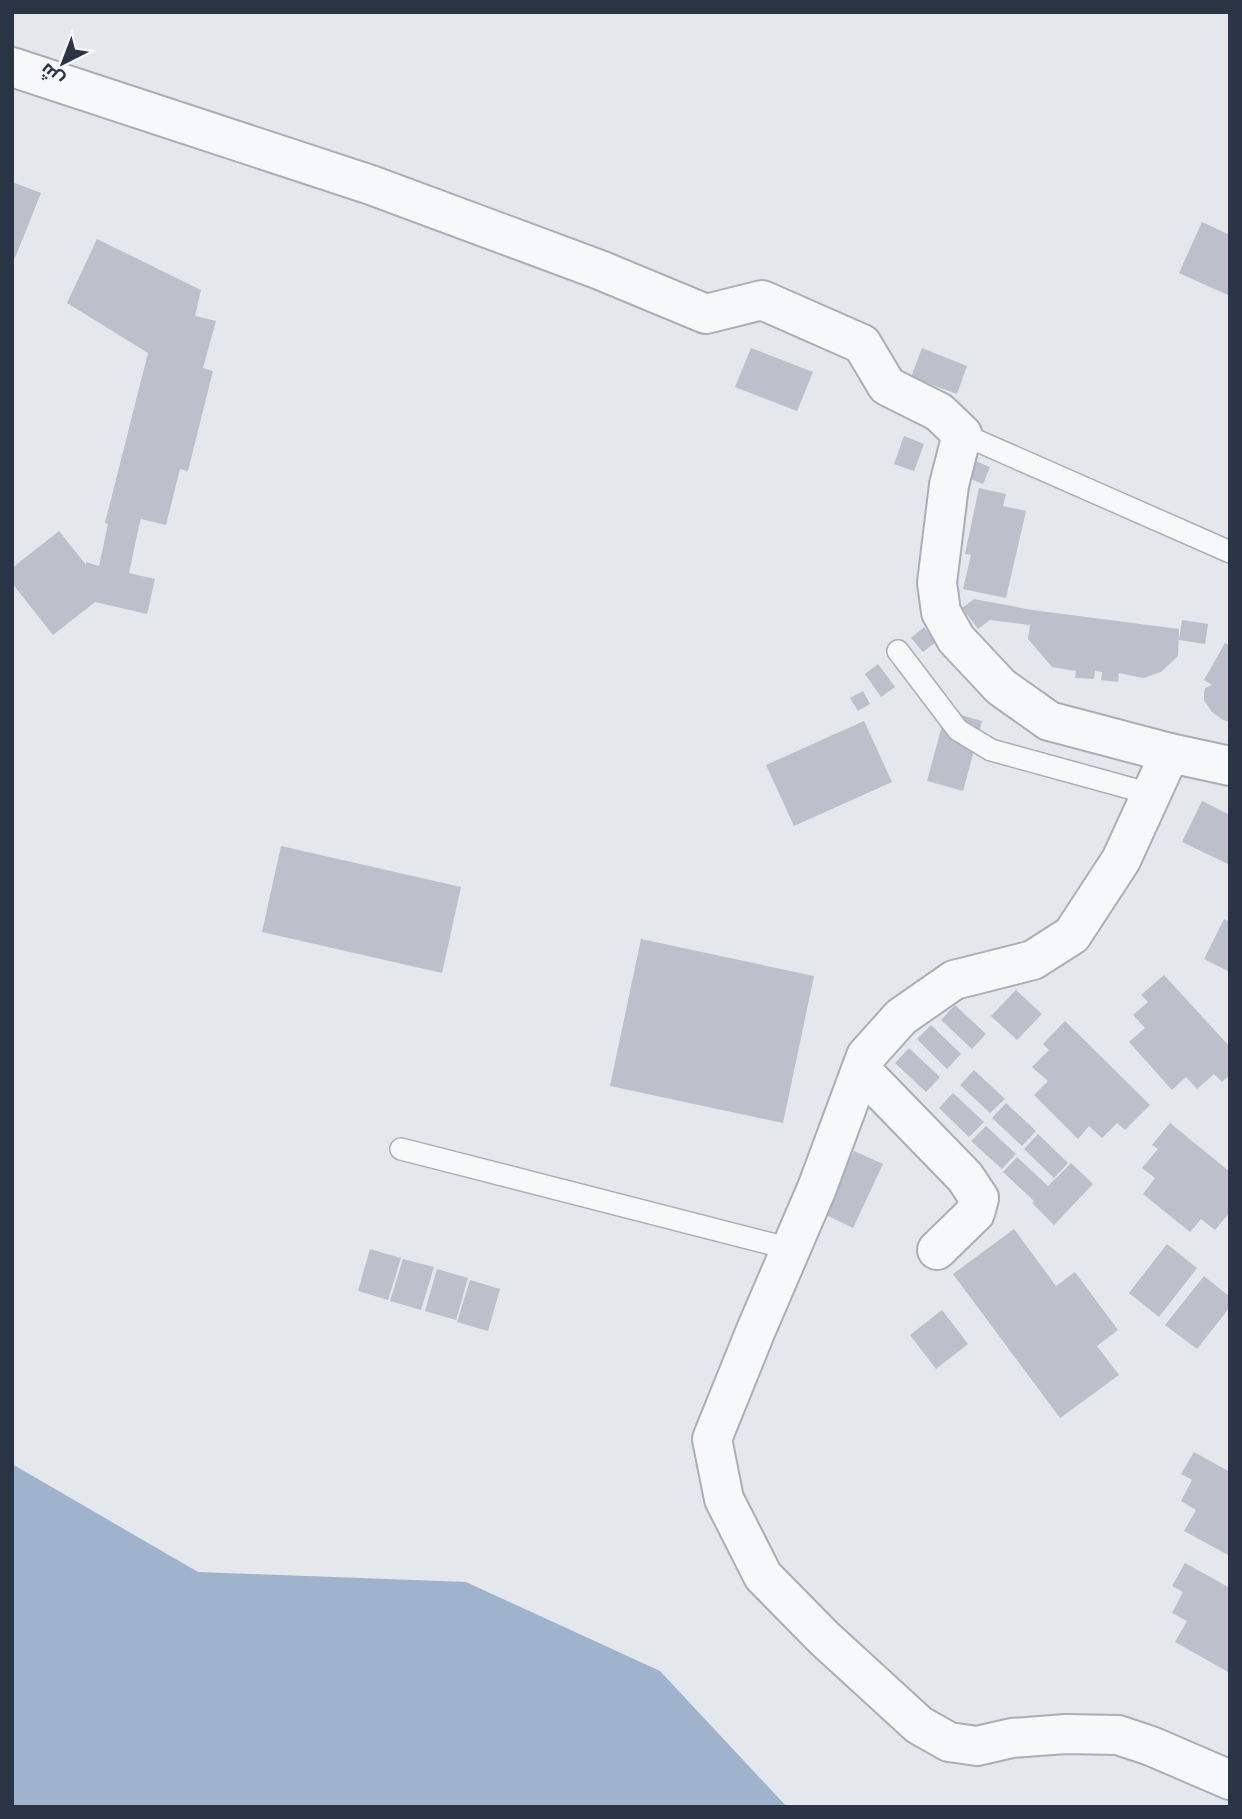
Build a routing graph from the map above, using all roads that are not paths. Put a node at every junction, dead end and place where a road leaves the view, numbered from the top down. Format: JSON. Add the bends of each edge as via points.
{"nodes":[{"id":1,"x":12,"y":67,"type":"edge"},
{"id":2,"x":962,"y":435,"type":"junction"},
{"id":3,"x":1230,"y":551,"type":"edge"},
{"id":4,"x":898,"y":650,"type":"dead end"},
{"id":5,"x":1170,"y":753,"type":"junction"},
{"id":6,"x":1230,"y":766,"type":"edge"},
{"id":7,"x":1151,"y":794,"type":"junction"},
{"id":8,"x":861,"y":1070,"type":"junction"},
{"id":9,"x":401,"y":1149,"type":"dead end"},
{"id":10,"x":791,"y":1249,"type":"junction"},
{"id":11,"x":937,"y":1250,"type":"dead end"},
{"id":12,"x":1230,"y":1780,"type":"edge"}],
"edges":[{"from":1,"to":2,"type":"street","via":[[371,185],[706,314],[762,300],[862,344],[887,386],[939,412]]},
{"from":2,"to":3,"type":"lane"},
{"from":2,"to":5,"type":"street","via":[[949,485],[937,583],[941,612],[956,639],[1001,687],[1049,721]]},
{"from":4,"to":7,"type":"lane","via":[[958,730],[991,750]]},
{"from":5,"to":6,"type":"street"},
{"from":5,"to":7,"type":"street"},
{"from":7,"to":8,"type":"street","via":[[1121,860],[1072,935],[1032,960],[954,980],[901,1017],[866,1056]]},
{"from":8,"to":10,"type":"street"},
{"from":8,"to":11,"type":"street","via":[[965,1177],[979,1198],[975,1213]]},
{"from":9,"to":10,"type":"lane"},
{"from":10,"to":12,"type":"street","via":[[712,1439],[724,1499],[763,1576],[919,1725],[949,1742],[977,1746],[1012,1738],[1118,1735]]}]}
